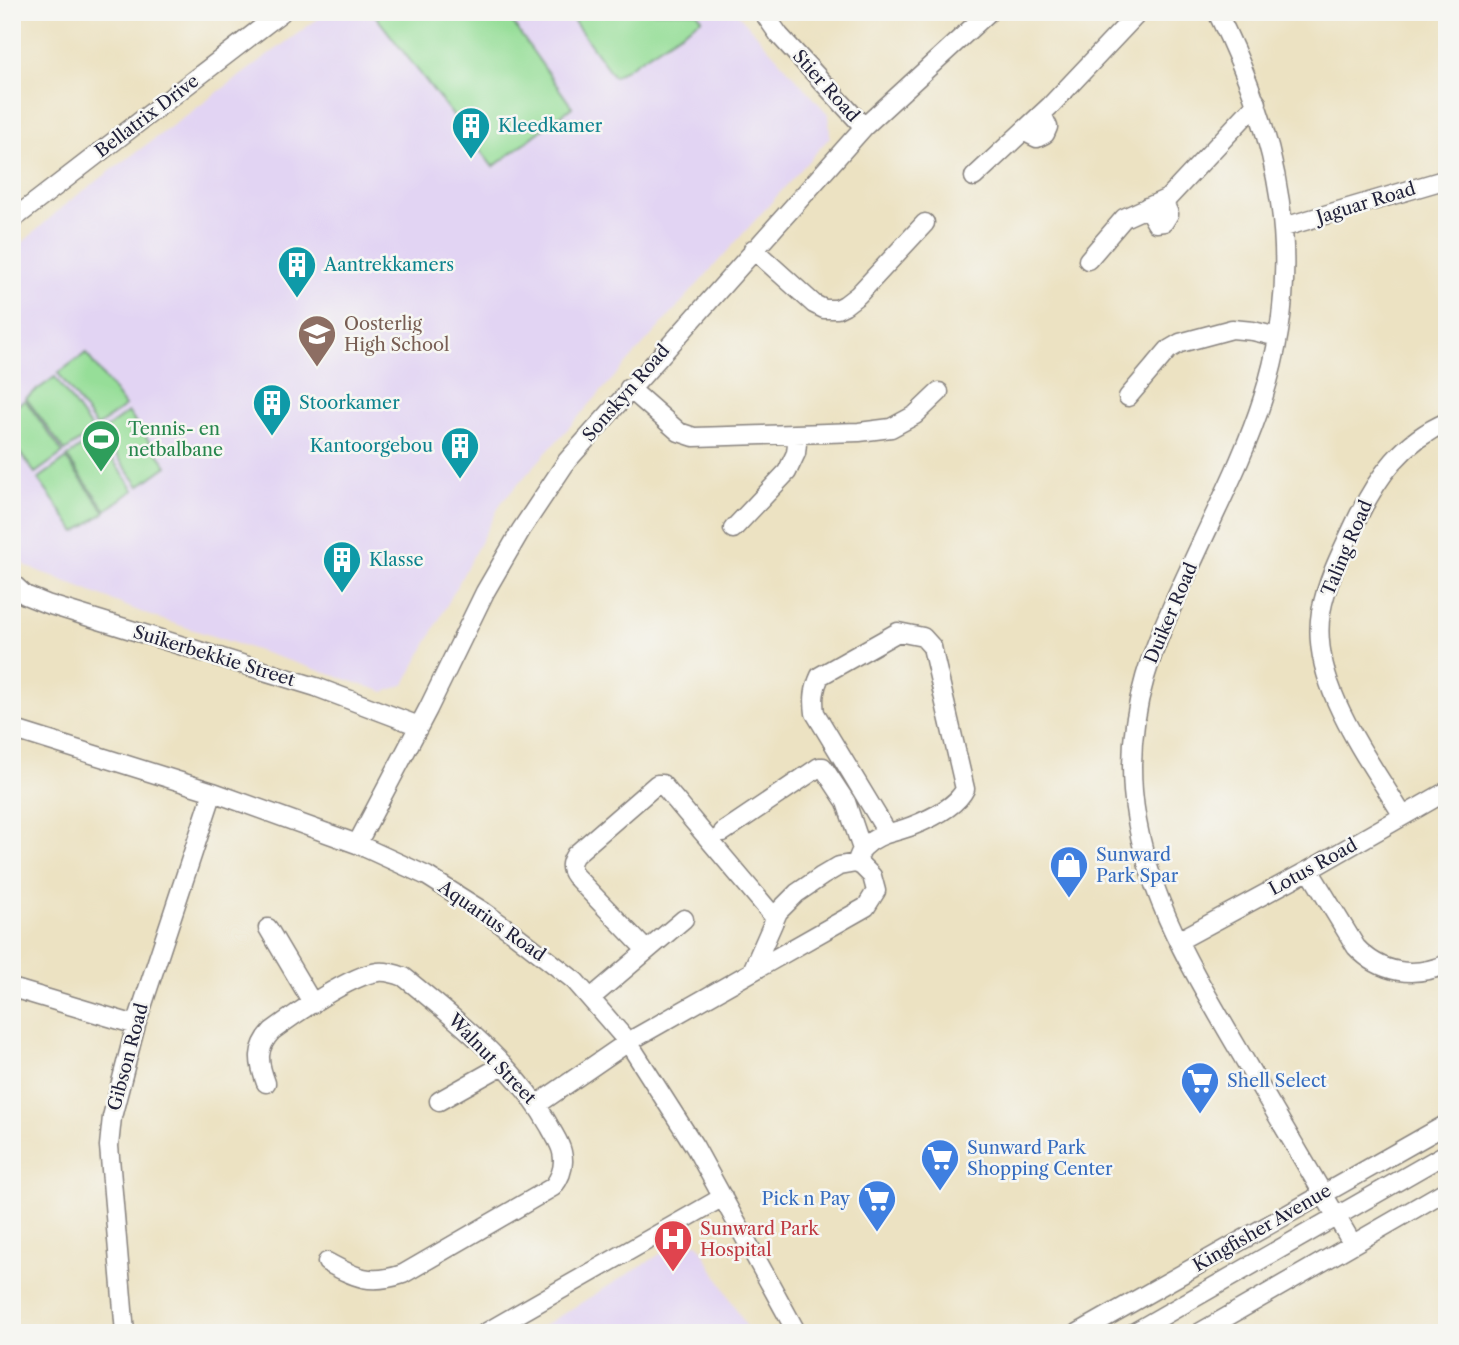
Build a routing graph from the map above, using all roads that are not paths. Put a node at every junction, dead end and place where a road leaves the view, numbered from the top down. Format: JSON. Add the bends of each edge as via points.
{"nodes":[{"id":1,"x":763,"y":12,"type":"edge"},
{"id":2,"x":989,"y":12,"type":"edge"},
{"id":3,"x":1139,"y":12,"type":"edge"},
{"id":4,"x":1217,"y":12,"type":"edge"},
{"id":5,"x":279,"y":13,"type":"edge"},
{"id":6,"x":1256,"y":103,"type":"junction"},
{"id":7,"x":864,"y":127,"type":"junction"},
{"id":8,"x":974,"y":177,"type":"dead end"},
{"id":9,"x":1447,"y":179,"type":"edge"},
{"id":10,"x":12,"y":220,"type":"edge"},
{"id":11,"x":925,"y":223,"type":"dead end"},
{"id":12,"x":1284,"y":227,"type":"junction"},
{"id":13,"x":753,"y":249,"type":"junction"},
{"id":14,"x":1088,"y":260,"type":"dead end"},
{"id":15,"x":1278,"y":337,"type":"junction"},
{"id":16,"x":629,"y":388,"type":"junction"},
{"id":17,"x":939,"y":393,"type":"dead end"},
{"id":18,"x":1128,"y":397,"type":"dead end"},
{"id":19,"x":1447,"y":422,"type":"edge"},
{"id":20,"x":798,"y":434,"type":"junction"},
{"id":21,"x":733,"y":529,"type":"dead end"},
{"id":22,"x":12,"y":583,"type":"edge"},
{"id":23,"x":419,"y":726,"type":"junction"},
{"id":24,"x":12,"y":729,"type":"edge"},
{"id":25,"x":1447,"y":791,"type":"edge"},
{"id":26,"x":213,"y":792,"type":"junction"},
{"id":27,"x":1403,"y":816,"type":"junction"},
{"id":28,"x":723,"y":832,"type":"dead end"},
{"id":29,"x":887,"y":832,"type":"junction"},
{"id":30,"x":357,"y":844,"type":"junction"},
{"id":31,"x":859,"y":856,"type":"junction"},
{"id":32,"x":1310,"y":870,"type":"junction"},
{"id":33,"x":775,"y":918,"type":"junction"},
{"id":34,"x":684,"y":919,"type":"dead end"},
{"id":35,"x":268,"y":928,"type":"dead end"},
{"id":36,"x":1178,"y":941,"type":"junction"},
{"id":37,"x":646,"y":950,"type":"junction"},
{"id":38,"x":1447,"y":964,"type":"edge"},
{"id":39,"x":752,"y":971,"type":"junction"},
{"id":40,"x":12,"y":988,"type":"edge"},
{"id":41,"x":591,"y":998,"type":"junction"},
{"id":42,"x":313,"y":1004,"type":"junction"},
{"id":43,"x":135,"y":1025,"type":"junction"},
{"id":44,"x":628,"y":1042,"type":"junction"},
{"id":45,"x":503,"y":1065,"type":"junction"},
{"id":46,"x":266,"y":1083,"type":"dead end"},
{"id":47,"x":439,"y":1101,"type":"dead end"},
{"id":48,"x":538,"y":1104,"type":"junction"},
{"id":49,"x":1447,"y":1124,"type":"edge"},
{"id":50,"x":1447,"y":1153,"type":"edge"},
{"id":51,"x":1447,"y":1190,"type":"edge"},
{"id":52,"x":1323,"y":1194,"type":"junction"},
{"id":53,"x":723,"y":1197,"type":"junction"},
{"id":54,"x":1337,"y":1217,"type":"junction"},
{"id":55,"x":1352,"y":1243,"type":"junction"},
{"id":56,"x":327,"y":1262,"type":"dead end"},
{"id":57,"x":125,"y":1333,"type":"edge"},
{"id":58,"x":485,"y":1333,"type":"edge"},
{"id":59,"x":797,"y":1333,"type":"edge"},
{"id":60,"x":1078,"y":1333,"type":"edge"},
{"id":61,"x":1133,"y":1333,"type":"edge"},
{"id":62,"x":1199,"y":1333,"type":"edge"}],
"edges":[{"from":1,"to":7,"type":"street","name":"Stier Road"},
{"from":2,"to":7,"type":"street","name":"Sonskyn Road"},
{"from":3,"to":8,"type":"street","via":[[1042,114],[1048,127],[1045,134],[1037,138],[1023,131]]},
{"from":4,"to":6,"type":"street","name":"Duiker Road"},
{"from":5,"to":10,"type":"street","name":"Bellatrix Drive"},
{"from":6,"to":12,"type":"street","name":"Duiker Road","via":[[1273,160]]},
{"from":6,"to":14,"type":"street","via":[[1155,204],[1124,218]]},
{"from":7,"to":13,"type":"street","name":"Sonskyn Road"},
{"from":9,"to":12,"type":"street","name":"Jaguar Road"},
{"from":11,"to":13,"type":"street","via":[[858,295],[836,309],[814,304]]},
{"from":12,"to":15,"type":"street","name":"Duiker Road","via":[[1284,293]]},
{"from":13,"to":16,"type":"street","name":"Sonskyn Road"},
{"from":15,"to":18,"type":"street","via":[[1232,329],[1180,343],[1168,350]]},
{"from":15,"to":36,"type":"street","name":"Duiker Road","via":[[1243,454],[1158,637],[1141,686],[1134,725],[1137,828],[1150,878]]},
{"from":16,"to":20,"type":"street","via":[[684,435]]},
{"from":16,"to":23,"type":"street","name":"Sonskyn Road","via":[[567,461],[521,530]]},
{"from":17,"to":20,"type":"street","via":[[915,415],[891,428]]},
{"from":19,"to":27,"type":"street","name":"Taling Road","via":[[1409,445],[1381,475],[1349,537],[1321,612],[1321,654],[1329,683]]},
{"from":20,"to":21,"type":"street","via":[[787,472]]},
{"from":22,"to":23,"type":"street","name":"Suikerbekkie Street","via":[[25,595],[47,604],[316,687]]},
{"from":23,"to":30,"type":"street","name":"Sonskyn Road"},
{"from":24,"to":26,"type":"street","name":"Aquarius Road"},
{"from":25,"to":27,"type":"street","name":"Lotus Road"},
{"from":26,"to":30,"type":"street","name":"Aquarius Road"},
{"from":26,"to":43,"type":"street","name":"Gibson Road"},
{"from":27,"to":32,"type":"street","name":"Lotus Road"},
{"from":28,"to":31,"type":"street","via":[[823,767],[846,802]]},
{"from":29,"to":29,"type":"street","via":[[815,713],[813,702],[820,676],[898,632],[923,637],[932,647],[965,789],[943,810],[912,826]]},
{"from":29,"to":31,"type":"street"},
{"from":30,"to":41,"type":"street","name":"Aquarius Road","via":[[426,876],[484,912]]},
{"from":31,"to":33,"type":"street","via":[[805,887]]},
{"from":31,"to":39,"type":"street","via":[[875,880],[872,902]]},
{"from":32,"to":36,"type":"street","name":"Lotus Road"},
{"from":32,"to":38,"type":"street","via":[[1366,958],[1409,973]]},
{"from":33,"to":37,"type":"street","via":[[662,784],[657,784],[570,863],[575,876]]},
{"from":33,"to":39,"type":"street"},
{"from":34,"to":37,"type":"street"},
{"from":35,"to":42,"type":"street"},
{"from":36,"to":52,"type":"street","name":"Duiker Road"},
{"from":37,"to":41,"type":"street"},
{"from":39,"to":44,"type":"street"},
{"from":40,"to":43,"type":"street"},
{"from":41,"to":44,"type":"street","name":"Aquarius Road"},
{"from":42,"to":45,"type":"street","name":"Walnut Street","via":[[359,977],[394,973],[460,1022]]},
{"from":42,"to":46,"type":"street","name":"Walnut Street","via":[[266,1038],[259,1059]]},
{"from":43,"to":57,"type":"street","name":"Gibson Road","via":[[110,1131]]},
{"from":44,"to":48,"type":"street"},
{"from":44,"to":53,"type":"street","name":"Aquarius Road"},
{"from":45,"to":47,"type":"street"},
{"from":45,"to":48,"type":"street","name":"Walnut Street"},
{"from":48,"to":56,"type":"street","name":"Walnut Street","via":[[562,1151],[563,1169],[553,1187],[402,1275],[365,1280]]},
{"from":49,"to":52,"type":"street","name":"Kingfisher Avenue"},
{"from":50,"to":54,"type":"street","name":"Kingfisher Avenue"},
{"from":51,"to":55,"type":"street"},
{"from":52,"to":54,"type":"street","name":"Duiker Road"},
{"from":52,"to":60,"type":"street","name":"Kingfisher Avenue"},
{"from":53,"to":58,"type":"street"},
{"from":53,"to":59,"type":"street","name":"Aquarius Road"},
{"from":54,"to":55,"type":"street","name":"Duiker Road"},
{"from":54,"to":61,"type":"street","name":"Kingfisher Avenue"},
{"from":55,"to":62,"type":"street"}]}
